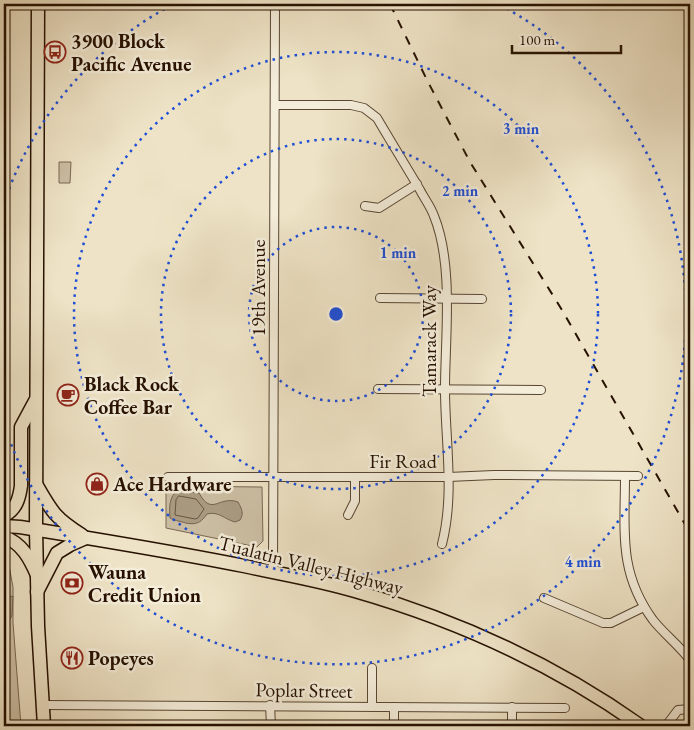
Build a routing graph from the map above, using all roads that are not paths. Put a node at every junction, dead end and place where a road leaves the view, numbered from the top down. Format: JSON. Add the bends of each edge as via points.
{"nodes":[{"id":1,"x":38,"y":4,"type":"edge"},
{"id":2,"x":275,"y":4,"type":"edge"},
{"id":3,"x":275,"y":105,"type":"junction"},
{"id":4,"x":416,"y":184,"type":"junction"},
{"id":5,"x":366,"y":206,"type":"dead end"},
{"id":6,"x":380,"y":298,"type":"dead end"},
{"id":7,"x":446,"y":298,"type":"junction"},
{"id":8,"x":482,"y":298,"type":"dead end"},
{"id":9,"x":378,"y":388,"type":"dead end"},
{"id":10,"x":445,"y":389,"type":"junction"},
{"id":11,"x":541,"y":390,"type":"dead end"},
{"id":12,"x":36,"y":399,"type":"junction"},
{"id":13,"x":625,"y":476,"type":"junction"},
{"id":14,"x":638,"y":476,"type":"dead end"},
{"id":15,"x":168,"y":477,"type":"dead end"},
{"id":16,"x":273,"y":477,"type":"junction"},
{"id":17,"x":355,"y":477,"type":"junction"},
{"id":18,"x":448,"y":477,"type":"junction"},
{"id":19,"x":36,"y":484,"type":"junction"},
{"id":20,"x":348,"y":515,"type":"dead end"},
{"id":21,"x":4,"y":516,"type":"edge"},
{"id":22,"x":4,"y":526,"type":"edge"},
{"id":23,"x":36,"y":529,"type":"junction"},
{"id":24,"x":4,"y":537,"type":"edge"},
{"id":25,"x":86,"y":538,"type":"junction"},
{"id":26,"x":442,"y":544,"type":"dead end"},
{"id":27,"x":273,"y":572,"type":"junction"},
{"id":28,"x":37,"y":575,"type":"junction"},
{"id":29,"x":37,"y":592,"type":"junction"},
{"id":30,"x":544,"y":598,"type":"dead end"},
{"id":31,"x":644,"y":607,"type":"junction"},
{"id":32,"x":690,"y":660,"type":"edge"},
{"id":33,"x":372,"y":668,"type":"dead end"},
{"id":34,"x":43,"y":705,"type":"junction"},
{"id":35,"x":270,"y":705,"type":"junction"},
{"id":36,"x":372,"y":707,"type":"junction"},
{"id":37,"x":394,"y":707,"type":"junction"},
{"id":38,"x":512,"y":707,"type":"junction"},
{"id":39,"x":565,"y":708,"type":"dead end"},
{"id":40,"x":690,"y":709,"type":"edge"},
{"id":41,"x":44,"y":726,"type":"edge"},
{"id":42,"x":271,"y":726,"type":"edge"},
{"id":43,"x":394,"y":726,"type":"edge"},
{"id":44,"x":512,"y":726,"type":"edge"},
{"id":45,"x":641,"y":726,"type":"edge"},
{"id":46,"x":666,"y":726,"type":"edge"}],
"edges":[{"from":1,"to":12,"type":"main road"},
{"from":2,"to":3,"type":"street","name":"19th Avenue"},
{"from":3,"to":4,"type":"street","name":"Tamarack Way","via":[[350,105],[364,108],[377,118]]},
{"from":3,"to":16,"type":"street","name":"19th Avenue"},
{"from":4,"to":5,"type":"street","via":[[379,208]]},
{"from":4,"to":7,"type":"street","name":"Tamarack Way","via":[[434,216],[442,243]]},
{"from":6,"to":7,"type":"street"},
{"from":7,"to":8,"type":"street"},
{"from":7,"to":10,"type":"street","name":"Tamarack Way"},
{"from":9,"to":10,"type":"street"},
{"from":10,"to":11,"type":"street"},
{"from":10,"to":18,"type":"street","name":"Tamarack Way"},
{"from":12,"to":19,"type":"main road"},
{"from":12,"to":21,"type":"main road","via":[[21,427],[20,495],[13,510]]},
{"from":13,"to":14,"type":"street","name":"Fir Road"},
{"from":13,"to":18,"type":"street","name":"Fir Road"},
{"from":13,"to":31,"type":"street","via":[[626,559]]},
{"from":15,"to":16,"type":"street","name":"Fir Road"},
{"from":16,"to":17,"type":"street","name":"Fir Road"},
{"from":16,"to":27,"type":"street","name":"19th Avenue"},
{"from":17,"to":18,"type":"street","name":"Fir Road"},
{"from":17,"to":20,"type":"street","via":[[355,502]]},
{"from":18,"to":26,"type":"street","name":"Tamarack Way","via":[[446,528]]},
{"from":19,"to":23,"type":"main road"},
{"from":19,"to":25,"type":"main road","via":[[52,513]]},
{"from":22,"to":23,"type":"main road","name":"Tualatin Valley Highway"},
{"from":23,"to":25,"type":"main road","name":"Tualatin Valley Highway"},
{"from":23,"to":28,"type":"main road"},
{"from":24,"to":28,"type":"main road","via":[[15,542],[26,554]]},
{"from":25,"to":27,"type":"main road","name":"Tualatin Valley Highway"},
{"from":25,"to":29,"type":"main road","via":[[57,553]]},
{"from":27,"to":45,"type":"main road","name":"Tualatin Valley Highway","via":[[334,585],[394,603],[476,634],[575,684]]},
{"from":28,"to":29,"type":"main road"},
{"from":29,"to":34,"type":"main road"},
{"from":30,"to":31,"type":"street","via":[[603,624]]},
{"from":31,"to":32,"type":"street"},
{"from":33,"to":36,"type":"street"},
{"from":34,"to":35,"type":"street","name":"Poplar Street"},
{"from":34,"to":41,"type":"main road"},
{"from":35,"to":36,"type":"street","name":"Poplar Street"},
{"from":35,"to":42,"type":"street"},
{"from":36,"to":37,"type":"street","name":"Poplar Street"},
{"from":37,"to":38,"type":"street","name":"Poplar Street"},
{"from":37,"to":43,"type":"street"},
{"from":38,"to":39,"type":"street","name":"Poplar Street"},
{"from":38,"to":44,"type":"street"},
{"from":40,"to":46,"type":"street","via":[[678,710]]}]}
